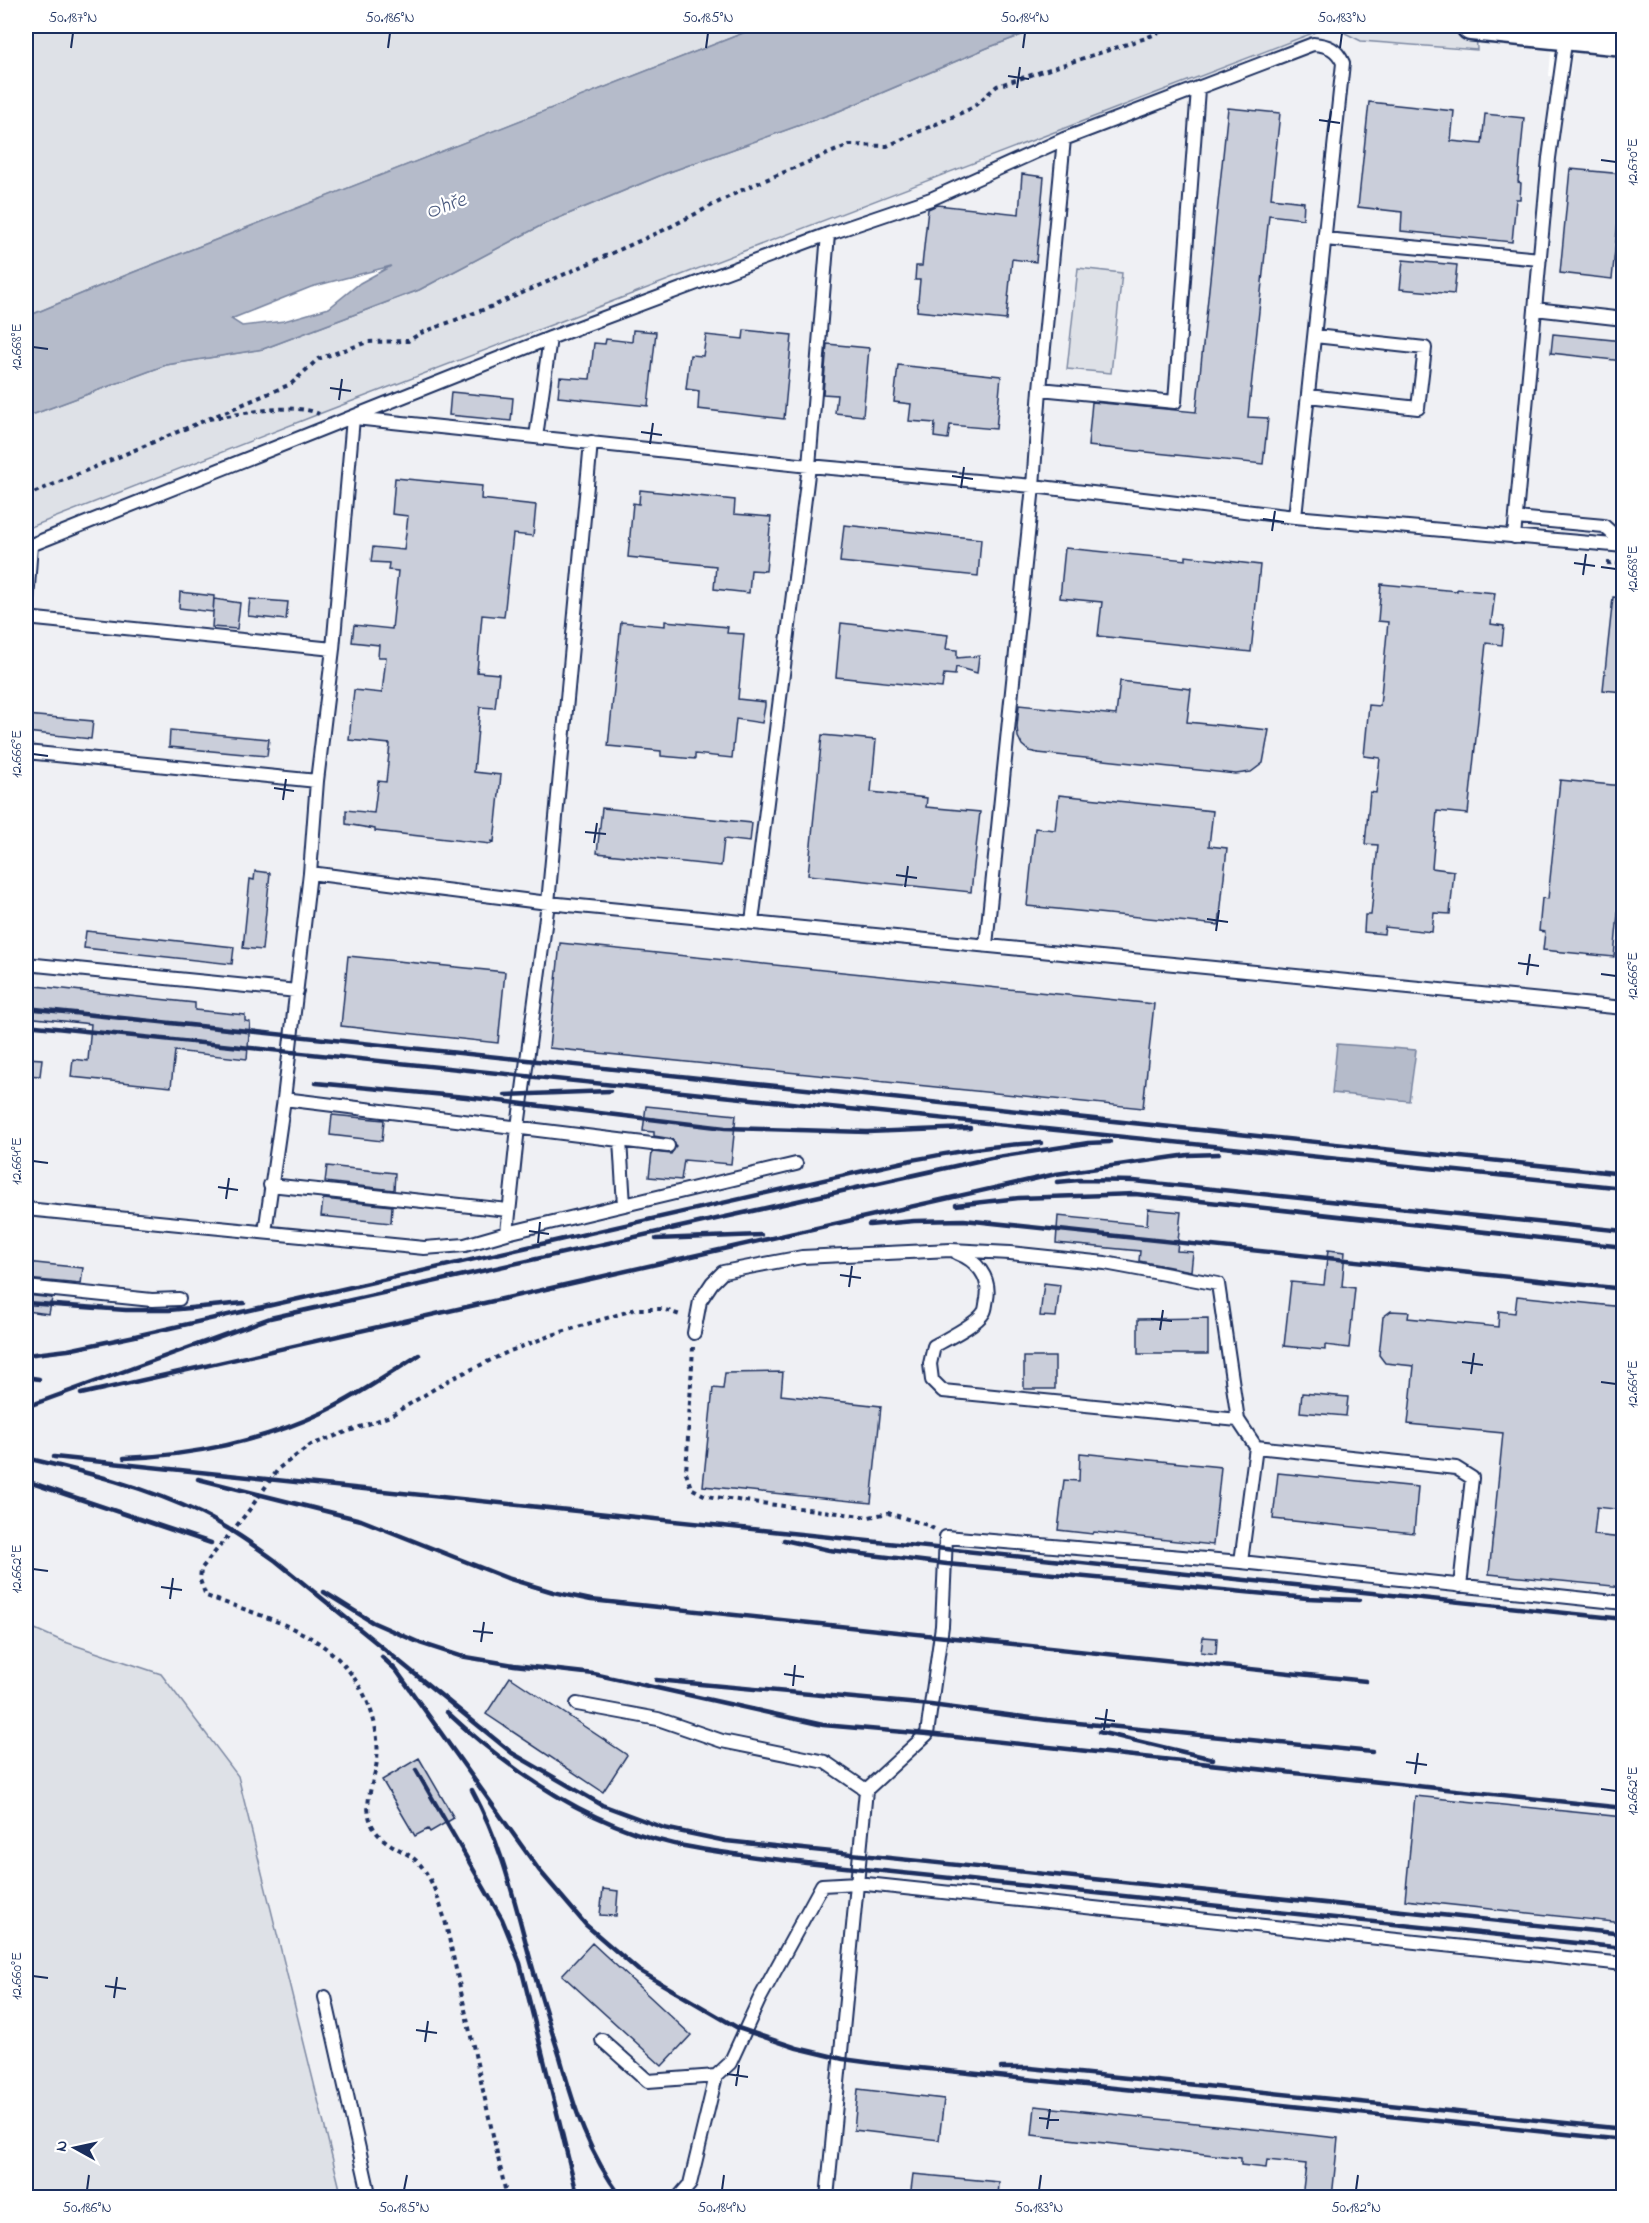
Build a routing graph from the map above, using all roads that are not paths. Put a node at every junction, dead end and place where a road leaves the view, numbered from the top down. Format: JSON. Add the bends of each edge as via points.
{"nodes":[{"id":1,"x":1471,"y":26,"type":"edge"},
{"id":2,"x":1566,"y":36,"type":"junction"},
{"id":3,"x":1623,"y":41,"type":"edge"},
{"id":4,"x":1198,"y":89,"type":"junction"},
{"id":5,"x":1065,"y":139,"type":"junction"},
{"id":6,"x":828,"y":234,"type":"junction"},
{"id":7,"x":1325,"y":239,"type":"junction"},
{"id":8,"x":1540,"y":259,"type":"junction"},
{"id":9,"x":1535,"y":309,"type":"junction"},
{"id":10,"x":1623,"y":319,"type":"edge"},
{"id":11,"x":1315,"y":336,"type":"junction"},
{"id":12,"x":550,"y":338,"type":"junction"},
{"id":13,"x":1040,"y":389,"type":"junction"},
{"id":14,"x":1308,"y":396,"type":"junction"},
{"id":15,"x":353,"y":418,"type":"junction"},
{"id":16,"x":536,"y":437,"type":"junction"},
{"id":17,"x":591,"y":442,"type":"junction"},
{"id":18,"x":809,"y":466,"type":"junction"},
{"id":19,"x":1033,"y":486,"type":"junction"},
{"id":20,"x":1295,"y":517,"type":"junction"},
{"id":21,"x":1516,"y":518,"type":"junction"},
{"id":22,"x":1514,"y":537,"type":"junction"},
{"id":23,"x":1623,"y":545,"type":"edge"},
{"id":24,"x":28,"y":546,"type":"edge"},
{"id":25,"x":26,"y":616,"type":"edge"},
{"id":26,"x":333,"y":649,"type":"junction"},
{"id":27,"x":26,"y":752,"type":"edge"},
{"id":28,"x":317,"y":781,"type":"junction"},
{"id":29,"x":310,"y":873,"type":"junction"},
{"id":30,"x":548,"y":903,"type":"junction"},
{"id":31,"x":752,"y":922,"type":"junction"},
{"id":32,"x":986,"y":945,"type":"junction"},
{"id":33,"x":26,"y":964,"type":"edge"},
{"id":34,"x":297,"y":991,"type":"junction"},
{"id":35,"x":1623,"y":1008,"type":"edge"},
{"id":36,"x":284,"y":1099,"type":"junction"},
{"id":37,"x":518,"y":1127,"type":"junction"},
{"id":38,"x":620,"y":1140,"type":"junction"},
{"id":39,"x":668,"y":1146,"type":"dead end"},
{"id":40,"x":796,"y":1164,"type":"dead end"},
{"id":41,"x":270,"y":1185,"type":"junction"},
{"id":42,"x":624,"y":1205,"type":"junction"},
{"id":43,"x":26,"y":1209,"type":"edge"},
{"id":44,"x":508,"y":1210,"type":"junction"},
{"id":45,"x":265,"y":1232,"type":"junction"},
{"id":46,"x":507,"y":1233,"type":"junction"},
{"id":47,"x":951,"y":1250,"type":"junction"},
{"id":48,"x":26,"y":1287,"type":"edge"},
{"id":49,"x":178,"y":1299,"type":"dead end"},
{"id":50,"x":694,"y":1333,"type":"road end"},
{"id":51,"x":1238,"y":1420,"type":"junction"},
{"id":52,"x":1256,"y":1447,"type":"junction"},
{"id":53,"x":1241,"y":1562,"type":"junction"},
{"id":54,"x":1460,"y":1586,"type":"junction"},
{"id":55,"x":1623,"y":1603,"type":"edge"},
{"id":56,"x":577,"y":1704,"type":"dead end"},
{"id":57,"x":866,"y":1790,"type":"junction"},
{"id":58,"x":857,"y":1883,"type":"junction"},
{"id":59,"x":1623,"y":1964,"type":"edge"},
{"id":60,"x":325,"y":1997,"type":"dead end"},
{"id":61,"x":602,"y":2040,"type":"dead end"},
{"id":62,"x":716,"y":2076,"type":"junction"},
{"id":63,"x":370,"y":2198,"type":"edge"},
{"id":64,"x":678,"y":2198,"type":"edge"},
{"id":65,"x":826,"y":2198,"type":"edge"}],
"edges":[{"from":1,"to":2,"type":"street"},
{"from":2,"to":3,"type":"street"},
{"from":2,"to":8,"type":"lane"},
{"from":4,"to":5,"type":"lane"},
{"from":4,"to":7,"type":"lane","via":[[1313,44],[1339,54],[1343,63],[1342,88]]},
{"from":4,"to":13,"type":"lane","via":[[1175,402]]},
{"from":5,"to":6,"type":"lane","via":[[931,200]]},
{"from":5,"to":13,"type":"lane"},
{"from":6,"to":12,"type":"lane"},
{"from":6,"to":18,"type":"lane"},
{"from":7,"to":8,"type":"lane"},
{"from":7,"to":11,"type":"lane"},
{"from":8,"to":9,"type":"lane"},
{"from":9,"to":10,"type":"lane"},
{"from":9,"to":21,"type":"lane"},
{"from":11,"to":14,"type":"lane"},
{"from":11,"to":14,"type":"lane","via":[[1425,348],[1418,408]]},
{"from":12,"to":15,"type":"lane"},
{"from":12,"to":16,"type":"lane"},
{"from":13,"to":19,"type":"lane"},
{"from":14,"to":20,"type":"lane"},
{"from":15,"to":16,"type":"lane"},
{"from":15,"to":24,"type":"lane"},
{"from":15,"to":26,"type":"lane"},
{"from":16,"to":17,"type":"lane"},
{"from":17,"to":18,"type":"lane"},
{"from":17,"to":30,"type":"lane"},
{"from":18,"to":19,"type":"lane"},
{"from":18,"to":31,"type":"lane"},
{"from":19,"to":20,"type":"lane"},
{"from":19,"to":32,"type":"lane"},
{"from":20,"to":22,"type":"lane"},
{"from":21,"to":22,"type":"lane"},
{"from":21,"to":23,"type":"lane","via":[[1604,526]]},
{"from":22,"to":23,"type":"lane"},
{"from":24,"to":25,"type":"lane"},
{"from":25,"to":26,"type":"lane"},
{"from":26,"to":28,"type":"lane"},
{"from":27,"to":28,"type":"lane"},
{"from":28,"to":29,"type":"lane"},
{"from":29,"to":30,"type":"lane"},
{"from":29,"to":34,"type":"lane"},
{"from":30,"to":31,"type":"lane"},
{"from":30,"to":37,"type":"lane"},
{"from":31,"to":32,"type":"lane"},
{"from":32,"to":35,"type":"lane"},
{"from":33,"to":34,"type":"lane"},
{"from":34,"to":36,"type":"lane"},
{"from":36,"to":37,"type":"lane"},
{"from":36,"to":41,"type":"lane"},
{"from":37,"to":38,"type":"lane"},
{"from":37,"to":44,"type":"lane"},
{"from":38,"to":39,"type":"lane"},
{"from":38,"to":42,"type":"lane"},
{"from":40,"to":42,"type":"lane"},
{"from":41,"to":44,"type":"lane"},
{"from":41,"to":45,"type":"lane"},
{"from":42,"to":46,"type":"lane"},
{"from":43,"to":45,"type":"lane"},
{"from":44,"to":46,"type":"lane"},
{"from":45,"to":46,"type":"lane","via":[[424,1248],[465,1245]]},
{"from":47,"to":50,"type":"lane","via":[[802,1257],[723,1272],[700,1301]]},
{"from":47,"to":51,"type":"lane","via":[[1105,1263],[1218,1284]]},
{"from":47,"to":51,"type":"lane","via":[[969,1257],[984,1273],[988,1292],[985,1312],[934,1346],[932,1380],[944,1391]]},
{"from":48,"to":49,"type":"lane","via":[[152,1300]]},
{"from":51,"to":52,"type":"lane"},
{"from":52,"to":53,"type":"lane"},
{"from":52,"to":54,"type":"lane","via":[[1456,1468],[1472,1478]]},
{"from":53,"to":54,"type":"lane"},
{"from":53,"to":57,"type":"lane","via":[[946,1537],[942,1626],[927,1734]]},
{"from":54,"to":55,"type":"lane"},
{"from":56,"to":57,"type":"lane","via":[[658,1719],[722,1741],[825,1762]]},
{"from":57,"to":58,"type":"lane"},
{"from":58,"to":59,"type":"lane"},
{"from":58,"to":62,"type":"lane","via":[[822,1885],[759,2000],[730,2063]]},
{"from":58,"to":65,"type":"lane"},
{"from":60,"to":63,"type":"lane"},
{"from":61,"to":62,"type":"lane","via":[[648,2081]]},
{"from":62,"to":64,"type":"lane","via":[[690,2184]]}]}
